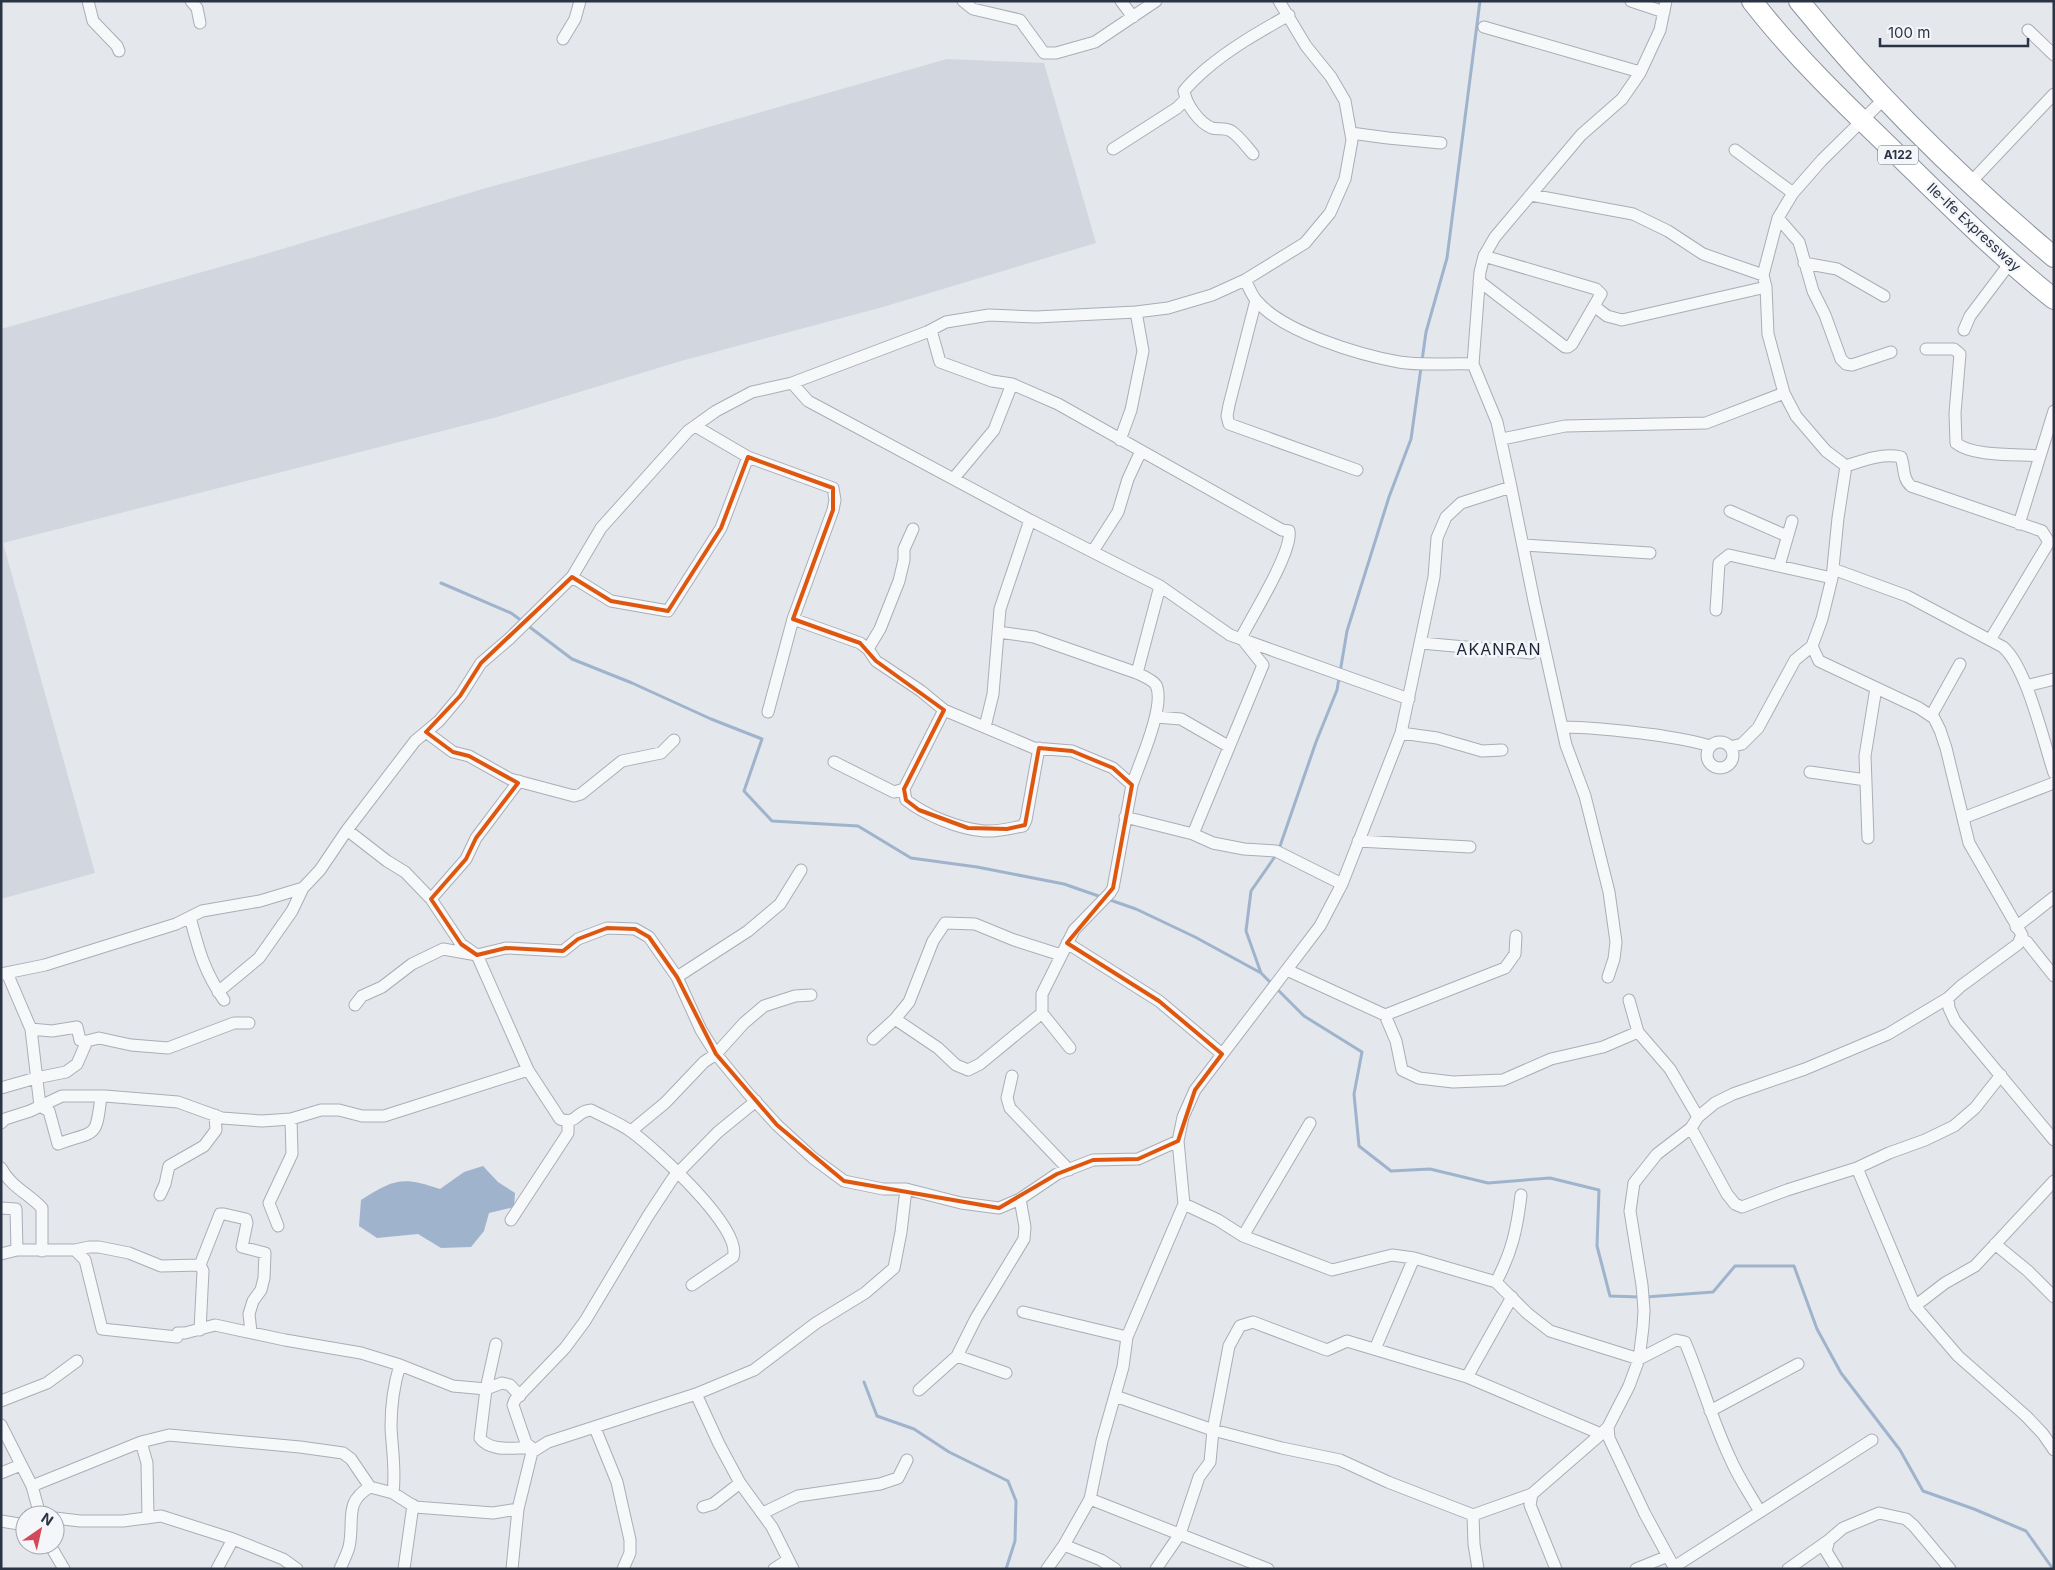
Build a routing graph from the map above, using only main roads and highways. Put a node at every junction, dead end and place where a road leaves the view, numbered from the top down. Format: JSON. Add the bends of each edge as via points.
{"nodes":[{"id":1,"x":1752,"y":1,"type":"edge"},
{"id":2,"x":1799,"y":1,"type":"edge"},
{"id":3,"x":2054,"y":257,"type":"edge"},
{"id":4,"x":2054,"y":299,"type":"edge"}],
"edges":[{"from":1,"to":4,"type":"highway","name":"Ile-Ife Expressway","number":"A122","via":[[1818,78],[1860,120],[2010,263]]},
{"from":2,"to":3,"type":"highway","number":"A122","via":[[1885,98],[1970,183]]}]}
